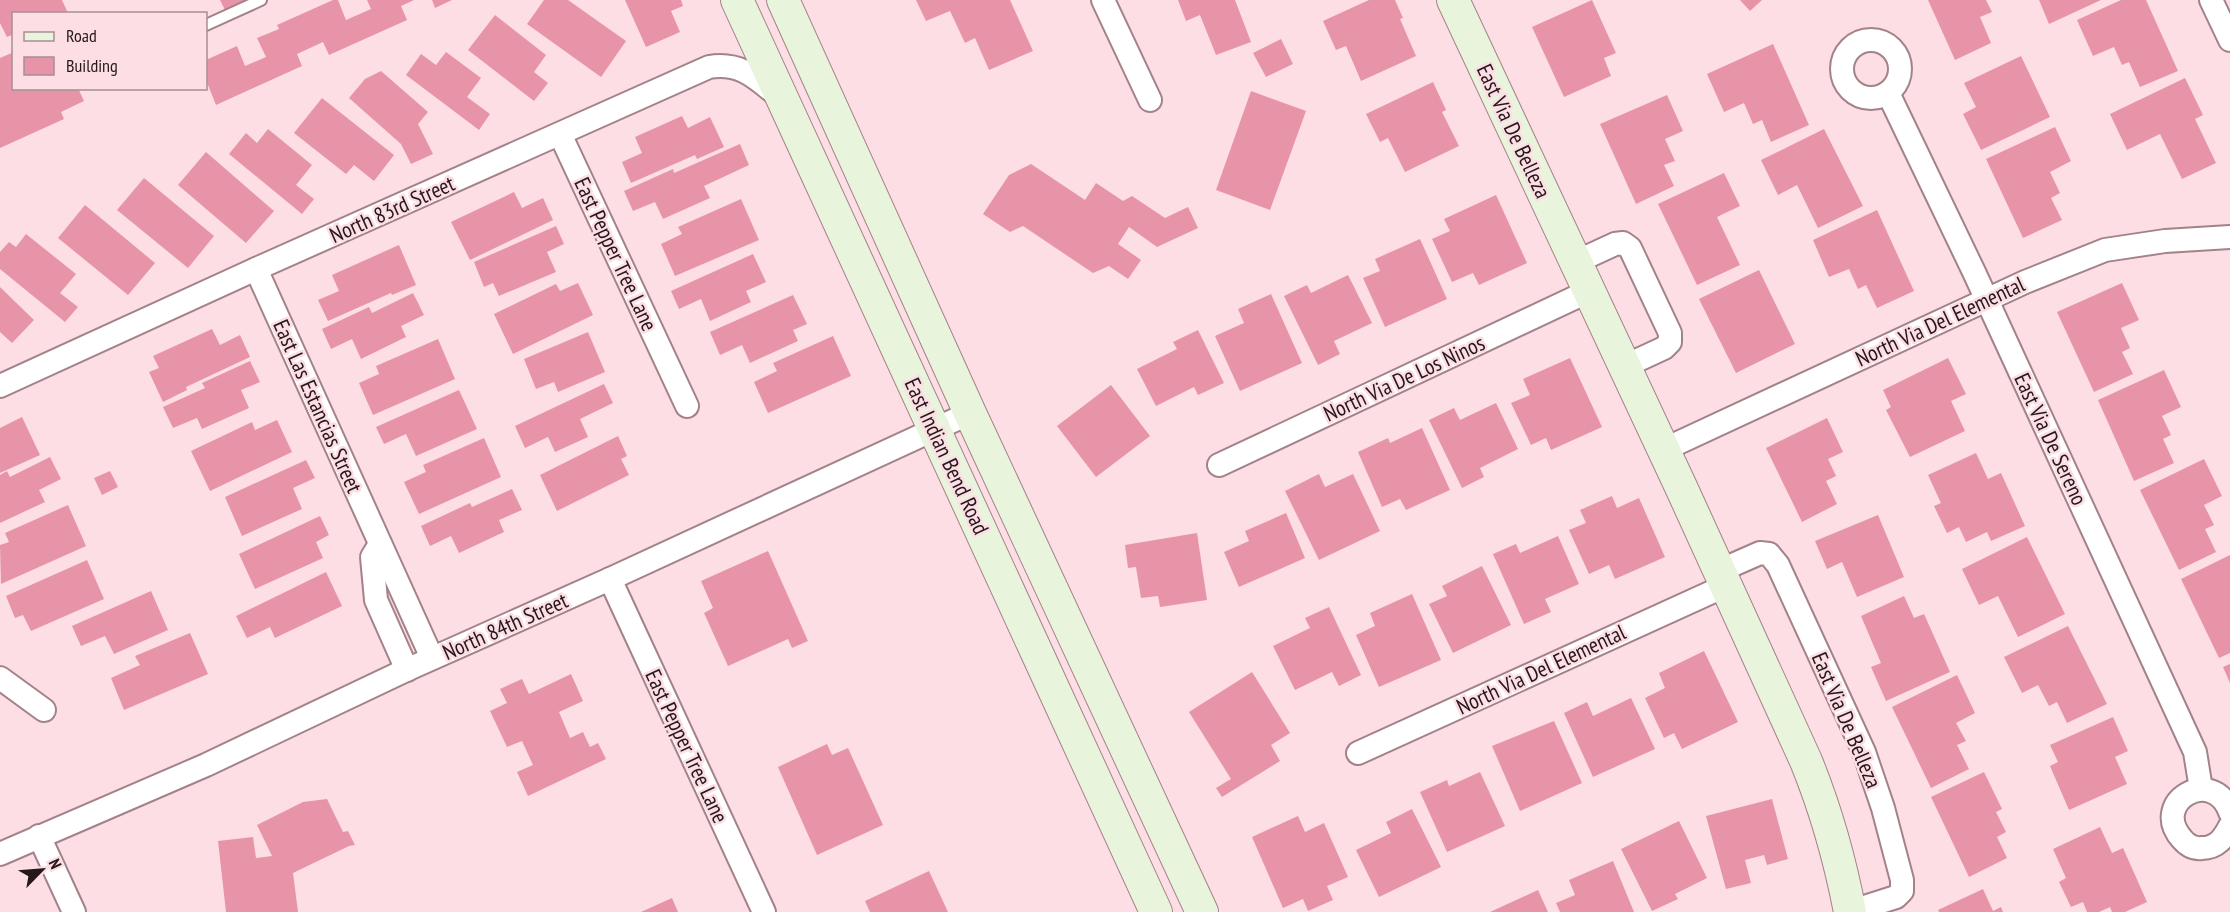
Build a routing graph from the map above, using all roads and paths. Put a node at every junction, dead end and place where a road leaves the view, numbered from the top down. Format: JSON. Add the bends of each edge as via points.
{"nodes":[{"id":1,"x":261,"y":0,"type":"edge"},
{"id":2,"x":737,"y":0,"type":"edge"},
{"id":3,"x":783,"y":0,"type":"edge"},
{"id":4,"x":1103,"y":0,"type":"edge"},
{"id":5,"x":1453,"y":0,"type":"edge"},
{"id":6,"x":2211,"y":0,"type":"edge"},
{"id":7,"x":207,"y":25,"type":"edge"},
{"id":8,"x":2230,"y":40,"type":"edge"},
{"id":9,"x":1888,"y":93,"type":"dead end"},
{"id":10,"x":782,"y":99,"type":"junction"},
{"id":11,"x":1150,"y":100,"type":"dead end"},
{"id":12,"x":560,"y":134,"type":"junction"},
{"id":13,"x":2230,"y":237,"type":"edge"},
{"id":14,"x":1576,"y":262,"type":"junction"},
{"id":15,"x":256,"y":269,"type":"junction"},
{"id":16,"x":1589,"y":291,"type":"junction"},
{"id":17,"x":1986,"y":300,"type":"junction"},
{"id":18,"x":1623,"y":367,"type":"junction"},
{"id":19,"x":0,"y":387,"type":"edge"},
{"id":20,"x":687,"y":406,"type":"dead end"},
{"id":21,"x":970,"y":413,"type":"junction"},
{"id":22,"x":935,"y":430,"type":"junction"},
{"id":23,"x":1663,"y":450,"type":"junction"},
{"id":24,"x":1219,"y":465,"type":"dead end"},
{"id":25,"x":380,"y":544,"type":"junction"},
{"id":26,"x":1722,"y":578,"type":"junction"},
{"id":27,"x":610,"y":579,"type":"junction"},
{"id":28,"x":432,"y":658,"type":"junction"},
{"id":29,"x":407,"y":670,"type":"junction"},
{"id":30,"x":0,"y":678,"type":"edge"},
{"id":31,"x":44,"y":710,"type":"dead end"},
{"id":32,"x":1358,"y":753,"type":"dead end"},
{"id":33,"x":2202,"y":789,"type":"junction"},
{"id":34,"x":2230,"y":812,"type":"edge"},
{"id":35,"x":2230,"y":826,"type":"edge"},
{"id":36,"x":39,"y":836,"type":"junction"},
{"id":37,"x":0,"y":854,"type":"edge"},
{"id":38,"x":74,"y":912,"type":"edge"},
{"id":39,"x":764,"y":912,"type":"edge"},
{"id":40,"x":1156,"y":912,"type":"edge"},
{"id":41,"x":1202,"y":912,"type":"edge"},
{"id":42,"x":1850,"y":912,"type":"edge"}],
"edges":[{"from":1,"to":7,"type":"lane"},
{"from":2,"to":10,"type":"main road","name":"East Indian Bend Road"},
{"from":3,"to":21,"type":"main road","name":"East Indian Bend Road"},
{"from":4,"to":11,"type":"street"},
{"from":5,"to":14,"type":"main road","name":"East Via De Belleza"},
{"from":6,"to":8,"type":"street"},
{"from":9,"to":17,"type":"street","name":"East Via De Sereno"},
{"from":10,"to":12,"type":"street","name":"North 83rd Street","via":[[748,72],[730,66],[709,67]]},
{"from":10,"to":22,"type":"main road","name":"East Indian Bend Road"},
{"from":12,"to":15,"type":"street","name":"North 83rd Street"},
{"from":12,"to":20,"type":"street","name":"East Pepper Tree Lane"},
{"from":13,"to":17,"type":"street","name":"North Via Del Elemental","via":[[2105,250]]},
{"from":14,"to":16,"type":"main road","name":"East Via De Belleza"},
{"from":14,"to":18,"type":"street","via":[[1615,244],[1623,243],[1630,248],[1670,333],[1670,342],[1664,348]]},
{"from":15,"to":19,"type":"street","name":"North 83rd Street"},
{"from":15,"to":25,"type":"street","name":"East Las Estancias Street"},
{"from":16,"to":18,"type":"main road","name":"East Via De Belleza"},
{"from":16,"to":24,"type":"street","name":"North Via De Los Ninos"},
{"from":17,"to":23,"type":"street","name":"North Via Del Elemental"},
{"from":17,"to":33,"type":"street","name":"East Via De Sereno","via":[[2195,752]]},
{"from":18,"to":23,"type":"main road","name":"East Via De Belleza"},
{"from":21,"to":22,"type":"street","name":"North 84th Street"},
{"from":21,"to":41,"type":"main road","name":"East Indian Bend Road"},
{"from":22,"to":27,"type":"street","name":"North 84th Street"},
{"from":22,"to":40,"type":"main road","name":"East Indian Bend Road"},
{"from":23,"to":26,"type":"main road","name":"East Via De Belleza"},
{"from":25,"to":28,"type":"street","name":"East Las Estancias Street"},
{"from":25,"to":29,"type":"street","via":[[372,557],[376,600]]},
{"from":26,"to":32,"type":"street","name":"North Via Del Elemental"},
{"from":26,"to":42,"type":"main road","name":"East Via De Belleza","via":[[1821,796]]},
{"from":26,"to":42,"type":"street","name":"East Via De Belleza","via":[[1760,553],[1769,554],[1864,752],[1883,808],[1902,891],[1896,897]]},
{"from":27,"to":28,"type":"street","name":"North 84th Street"},
{"from":27,"to":39,"type":"street","name":"East Pepper Tree Lane"},
{"from":28,"to":29,"type":"street","name":"North 84th Street"},
{"from":29,"to":36,"type":"street","name":"North 84th Street","via":[[206,765]]},
{"from":30,"to":31,"type":"street"},
{"from":33,"to":34,"type":"street","via":[[2222,798]]},
{"from":33,"to":35,"type":"street","via":[[2179,799],[2173,811],[2176,833],[2185,843],[2202,848],[2219,843]]},
{"from":36,"to":37,"type":"street","name":"North 84th Street"},
{"from":36,"to":38,"type":"street"}]}
